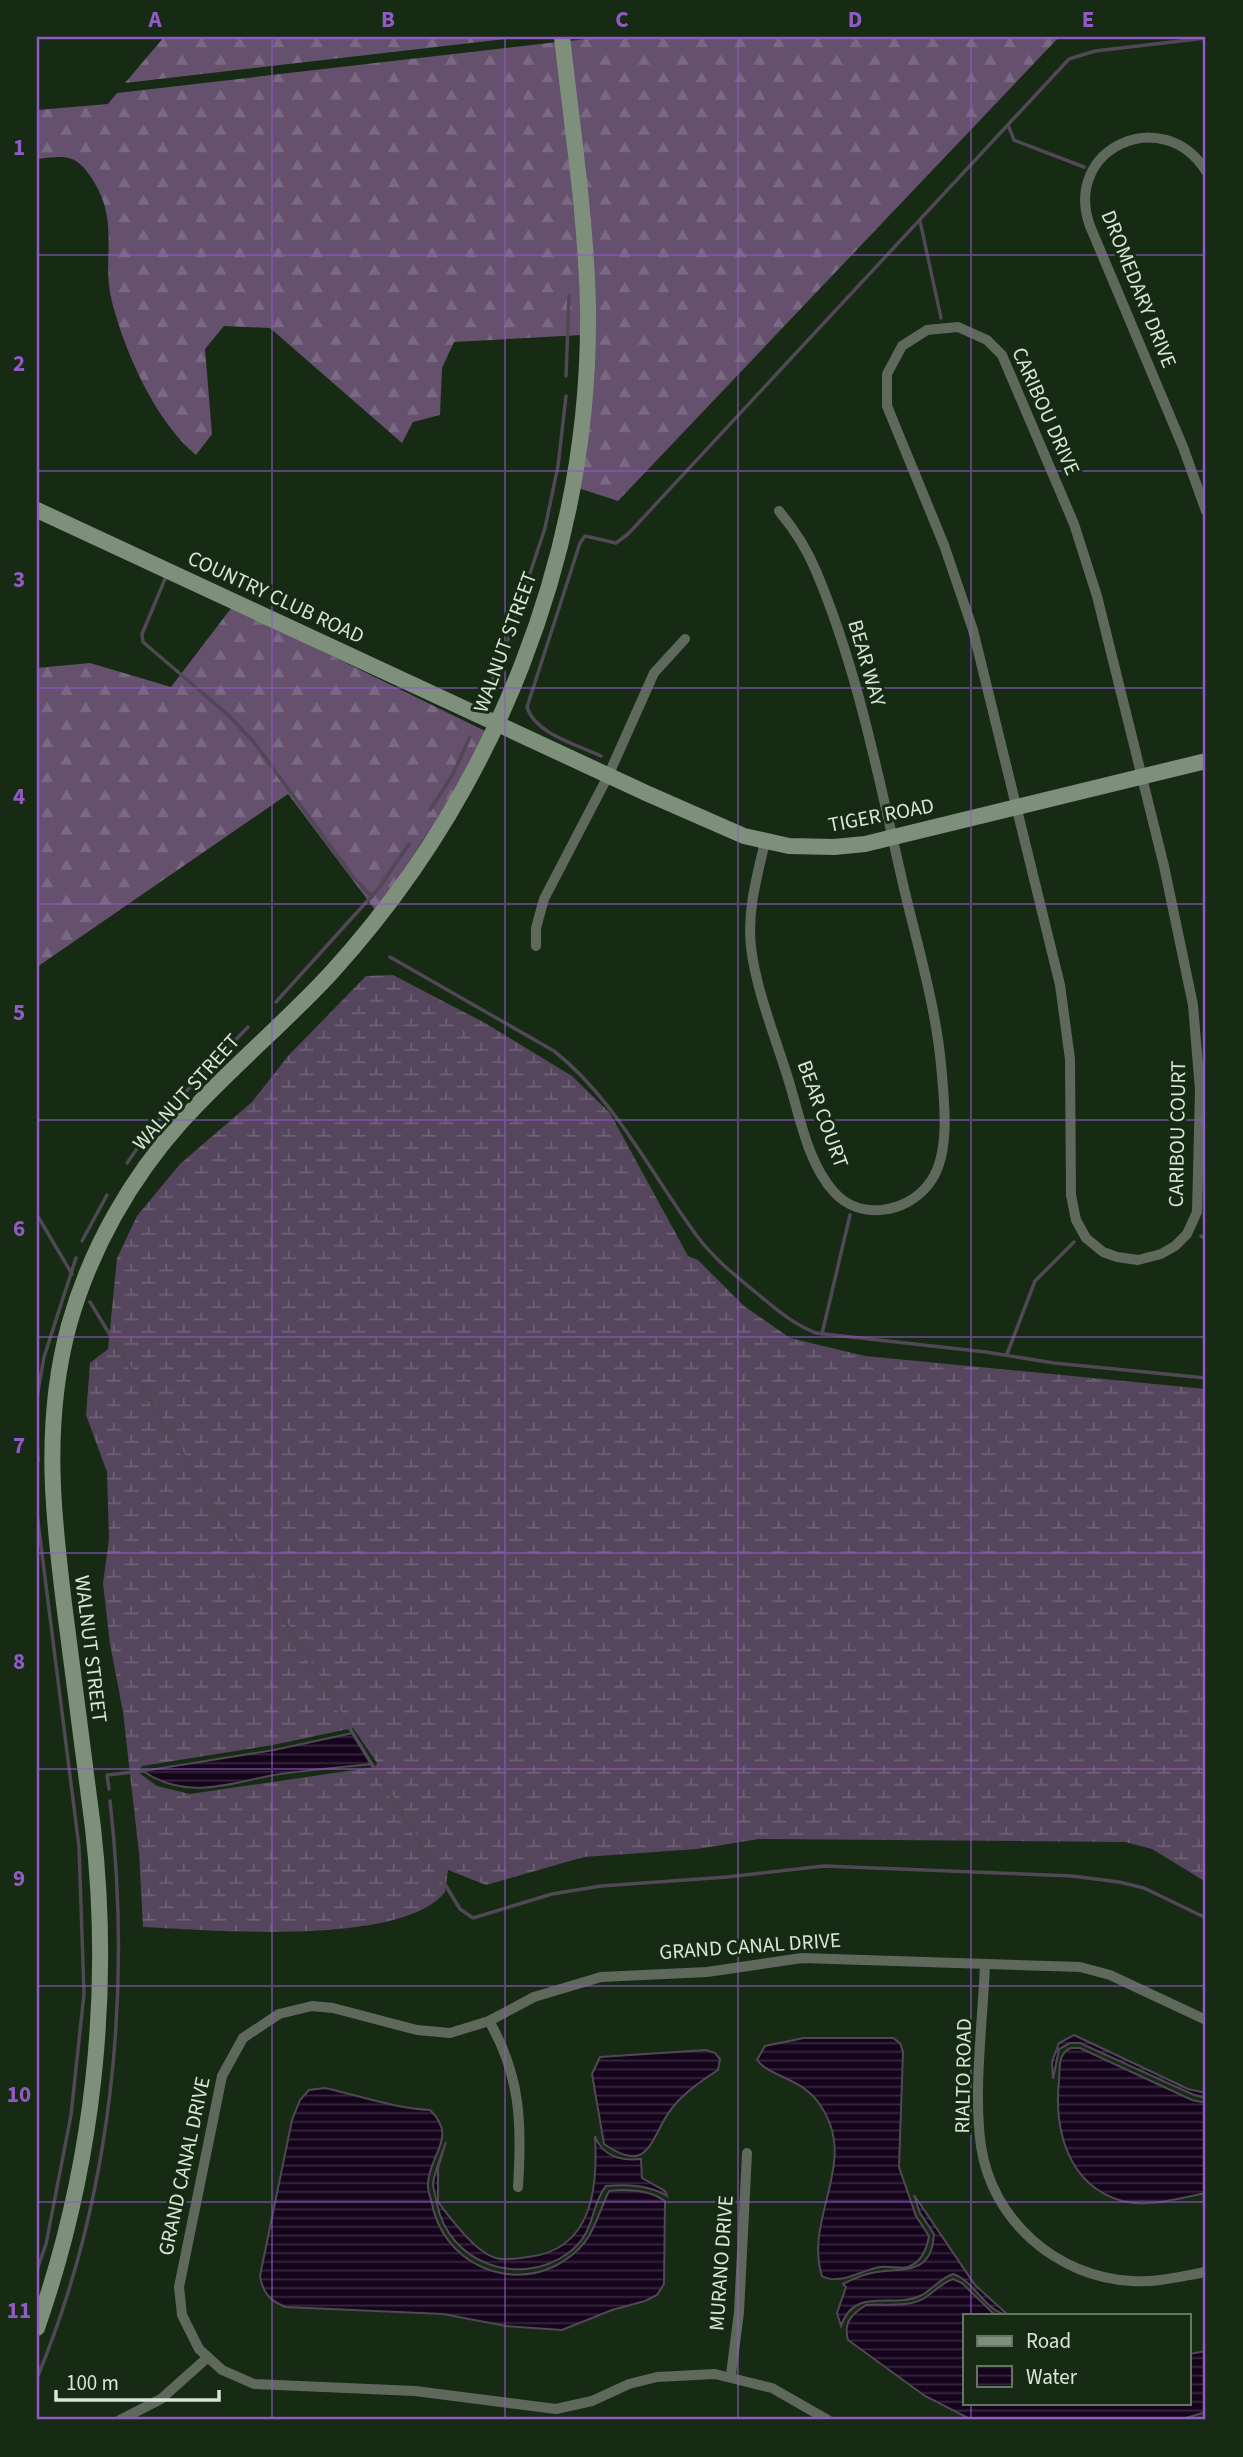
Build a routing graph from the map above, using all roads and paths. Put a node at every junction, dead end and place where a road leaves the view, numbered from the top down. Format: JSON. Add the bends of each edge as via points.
{"nodes":[{"id":1,"x":562,"y":37,"type":"edge"},
{"id":2,"x":1206,"y":171,"type":"edge"},
{"id":3,"x":37,"y":510,"type":"edge"},
{"id":4,"x":779,"y":511,"type":"dead end"},
{"id":5,"x":1206,"y":511,"type":"edge"},
{"id":6,"x":685,"y":639,"type":"dead end"},
{"id":7,"x":497,"y":724,"type":"junction"},
{"id":8,"x":1206,"y":761,"type":"edge"},
{"id":9,"x":608,"y":776,"type":"junction"},
{"id":10,"x":1140,"y":777,"type":"junction"},
{"id":11,"x":1017,"y":807,"type":"junction"},
{"id":12,"x":892,"y":837,"type":"junction"},
{"id":13,"x":765,"y":842,"type":"junction"},
{"id":14,"x":536,"y":947,"type":"dead end"},
{"id":15,"x":44,"y":1483,"type":"edge"},
{"id":16,"x":985,"y":1964,"type":"junction"},
{"id":17,"x":1206,"y":2020,"type":"edge"},
{"id":18,"x":489,"y":2021,"type":"junction"},
{"id":19,"x":747,"y":2153,"type":"dead end"},
{"id":20,"x":518,"y":2187,"type":"dead end"},
{"id":21,"x":1206,"y":2272,"type":"edge"},
{"id":22,"x":37,"y":2328,"type":"edge"},
{"id":23,"x":207,"y":2358,"type":"junction"},
{"id":24,"x":731,"y":2375,"type":"junction"},
{"id":25,"x":557,"y":2415,"type":"edge"},
{"id":26,"x":120,"y":2420,"type":"edge"},
{"id":27,"x":828,"y":2420,"type":"edge"}],
"edges":[{"from":1,"to":7,"type":"street","name":"WALNUT STREET","via":[[585,257],[584,401],[571,496],[548,590]]},
{"from":2,"to":5,"type":"street","name":"DROMEDARY DRIVE","via":[[1189,152],[1169,141],[1132,139],[1101,158],[1088,182],[1085,200],[1090,226]]},
{"from":3,"to":7,"type":"street","name":"COUNTRY CLUB ROAD"},
{"from":4,"to":12,"type":"street","name":"BEAR WAY","via":[[813,562],[833,614]]},
{"from":6,"to":9,"type":"street","via":[[654,673]]},
{"from":7,"to":9,"type":"street","name":"TIGER ROAD"},
{"from":7,"to":15,"type":"street","name":"WALNUT STREET","via":[[453,809],[375,922],[311,994],[183,1120],[127,1195],[93,1260],[68,1328]]},
{"from":8,"to":10,"type":"street","name":"TIGER ROAD"},
{"from":9,"to":13,"type":"street","name":"TIGER ROAD"},
{"from":9,"to":14,"type":"street","via":[[544,899]]},
{"from":10,"to":11,"type":"street","name":"TIGER ROAD"},
{"from":10,"to":11,"type":"street","name":"CARIBOU COURT","via":[[1186,965],[1200,1090],[1197,1212],[1181,1240],[1154,1257],[1131,1260],[1103,1252],[1086,1238],[1076,1220],[1071,1195],[1072,1101],[1066,1020]]},
{"from":10,"to":11,"type":"street","name":"CARIBOU DRIVE","via":[[1097,596],[1074,524],[1023,399],[1002,355],[987,340],[958,327],[937,328],[917,334],[897,352],[887,374],[886,398],[960,587]]},
{"from":11,"to":12,"type":"street","name":"TIGER ROAD"},
{"from":12,"to":13,"type":"street","name":"TIGER ROAD","via":[[834,847]]},
{"from":12,"to":13,"type":"street","name":"BEAR COURT","via":[[935,1024],[943,1101],[942,1152],[937,1171],[922,1192],[899,1206],[876,1210],[846,1202],[823,1177],[758,983],[750,925]]},
{"from":15,"to":22,"type":"street","name":"WALNUT STREET","via":[[93,1832],[100,1954],[88,2123],[68,2224]]},
{"from":16,"to":17,"type":"street","name":"GRAND CANAL DRIVE","via":[[1091,1969]]},
{"from":16,"to":18,"type":"street","name":"GRAND CANAL DRIVE","via":[[802,1958],[707,1972],[601,1976],[534,1997]]},
{"from":16,"to":21,"type":"street","name":"RIALTO ROAD","via":[[980,2133],[989,2176],[1008,2213],[1054,2257],[1097,2276],[1142,2281]]},
{"from":18,"to":20,"type":"street","via":[[502,2044],[521,2115]]},
{"from":18,"to":23,"type":"street","name":"GRAND CANAL DRIVE","via":[[462,2031],[427,2032],[312,2006],[270,2018],[237,2046],[219,2089],[179,2287],[187,2328]]},
{"from":19,"to":24,"type":"street","name":"MURANO DRIVE"},
{"from":23,"to":25,"type":"street","name":"GRAND CANAL DRIVE","via":[[231,2375],[267,2386],[415,2391]]},
{"from":23,"to":26,"type":"street","via":[[161,2399]]},
{"from":24,"to":25,"type":"street","name":"GRAND CANAL DRIVE","via":[[657,2376]]},
{"from":24,"to":27,"type":"street","name":"GRAND CANAL DRIVE","via":[[790,2396]]}]}
